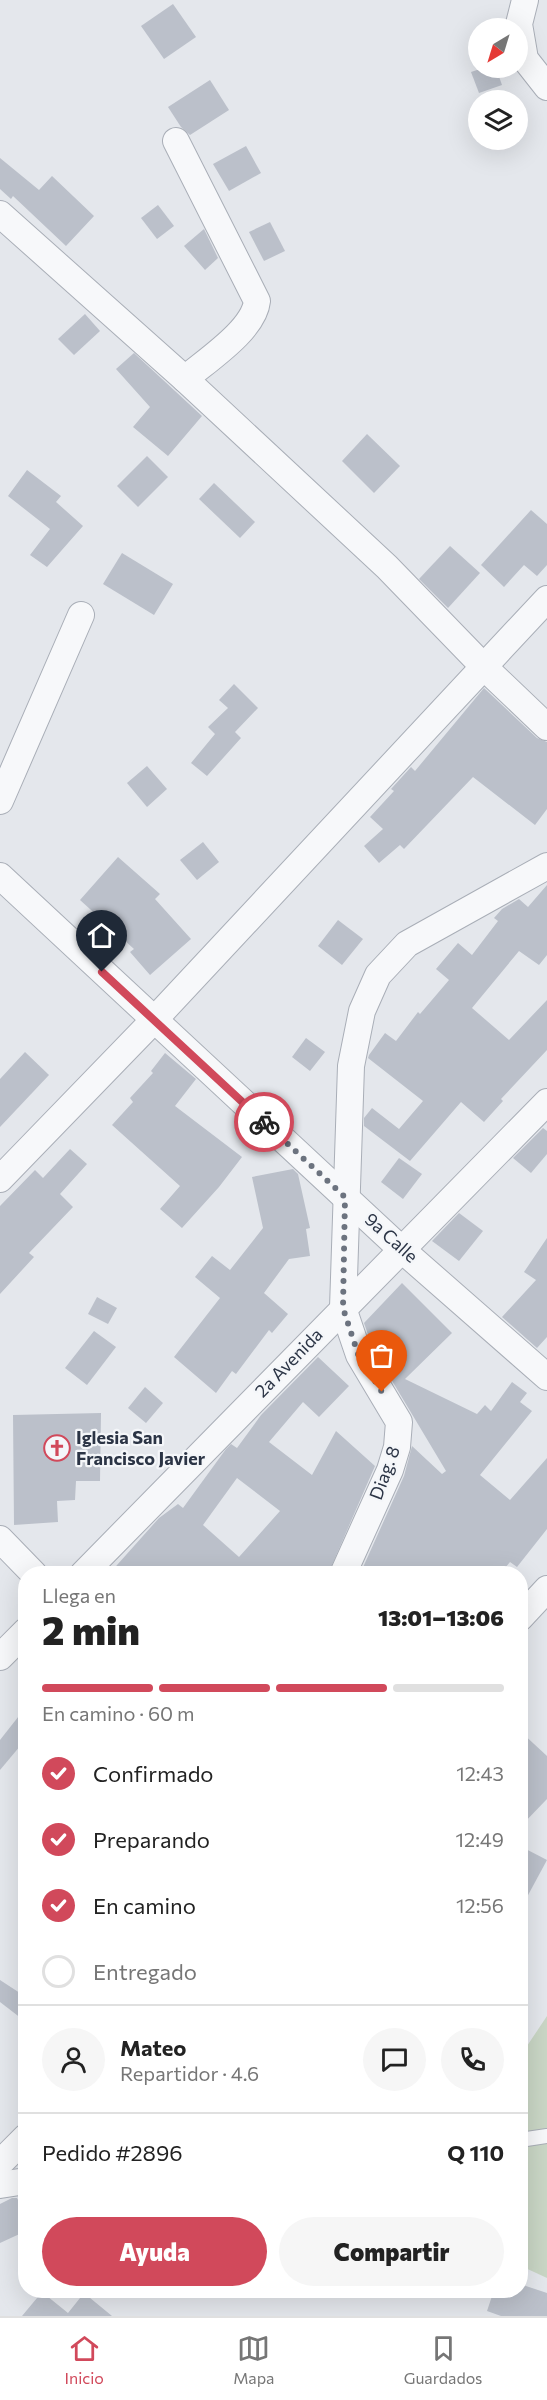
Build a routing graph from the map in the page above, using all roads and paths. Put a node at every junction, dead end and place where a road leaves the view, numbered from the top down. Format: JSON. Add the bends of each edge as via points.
{"nodes":[{"id":1,"x":525,"y":0,"type":"edge"},
{"id":2,"x":547,"y":87,"type":"edge"},
{"id":3,"x":176,"y":141,"type":"dead end"},
{"id":4,"x":0,"y":214,"type":"edge"},
{"id":5,"x":185,"y":379,"type":"junction"},
{"id":6,"x":547,"y":599,"type":"edge"},
{"id":7,"x":81,"y":615,"type":"dead end"},
{"id":8,"x":483,"y":666,"type":"junction"},
{"id":9,"x":547,"y":727,"type":"edge"},
{"id":10,"x":0,"y":801,"type":"edge"},
{"id":11,"x":547,"y":866,"type":"edge"},
{"id":12,"x":0,"y":876,"type":"edge"},
{"id":13,"x":153,"y":1020,"type":"junction"},
{"id":14,"x":547,"y":1102,"type":"edge"},
{"id":15,"x":0,"y":1179,"type":"edge"},
{"id":16,"x":345,"y":1197,"type":"junction"},
{"id":17,"x":401,"y":1249,"type":"junction"},
{"id":18,"x":343,"y":1308,"type":"junction"},
{"id":19,"x":547,"y":1377,"type":"edge"},
{"id":20,"x":0,"y":1539,"type":"edge"},
{"id":21,"x":26,"y":1566,"type":"edge"},
{"id":22,"x":91,"y":1566,"type":"edge"},
{"id":23,"x":347,"y":1566,"type":"edge"},
{"id":24,"x":547,"y":1588,"type":"edge"},
{"id":25,"x":528,"y":1609,"type":"edge"},
{"id":26,"x":18,"y":1639,"type":"edge"},
{"id":27,"x":0,"y":1657,"type":"edge"},
{"id":28,"x":547,"y":2136,"type":"edge"},
{"id":29,"x":528,"y":2139,"type":"edge"},
{"id":30,"x":18,"y":2145,"type":"edge"},
{"id":31,"x":0,"y":2163,"type":"edge"},
{"id":32,"x":18,"y":2182,"type":"edge"},
{"id":33,"x":0,"y":2185,"type":"edge"}],
"edges":[{"from":1,"to":2,"type":"street","via":[[519,24],[525,59]]},
{"from":3,"to":5,"type":"street","via":[[257,301],[250,320]]},
{"from":4,"to":5,"type":"street"},
{"from":5,"to":8,"type":"street","via":[[387,567]]},
{"from":6,"to":8,"type":"street"},
{"from":7,"to":10,"type":"street"},
{"from":8,"to":9,"type":"street"},
{"from":8,"to":13,"type":"street"},
{"from":11,"to":16,"type":"street","name":"Diag. 8","via":[[407,944],[378,975],[362,1011],[351,1066]]},
{"from":12,"to":13,"type":"street","name":"9a Calle"},
{"from":13,"to":15,"type":"street"},
{"from":13,"to":16,"type":"street","name":"9a Calle"},
{"from":14,"to":17,"type":"street","name":"2a Avenida"},
{"from":16,"to":17,"type":"street","name":"9a Calle"},
{"from":16,"to":18,"type":"street","name":"Diag. 8"},
{"from":17,"to":18,"type":"street","name":"2a Avenida"},
{"from":17,"to":19,"type":"street","name":"9a Calle"},
{"from":18,"to":22,"type":"street","name":"2a Avenida"},
{"from":18,"to":23,"type":"street","name":"Diag. 8","via":[[358,1354],[399,1422],[390,1467]]},
{"from":20,"to":21,"type":"street"},
{"from":24,"to":25,"type":"street"},
{"from":26,"to":27,"type":"street"},
{"from":28,"to":29,"type":"lane"},
{"from":30,"to":31,"type":"street"},
{"from":32,"to":33,"type":"street"}]}
